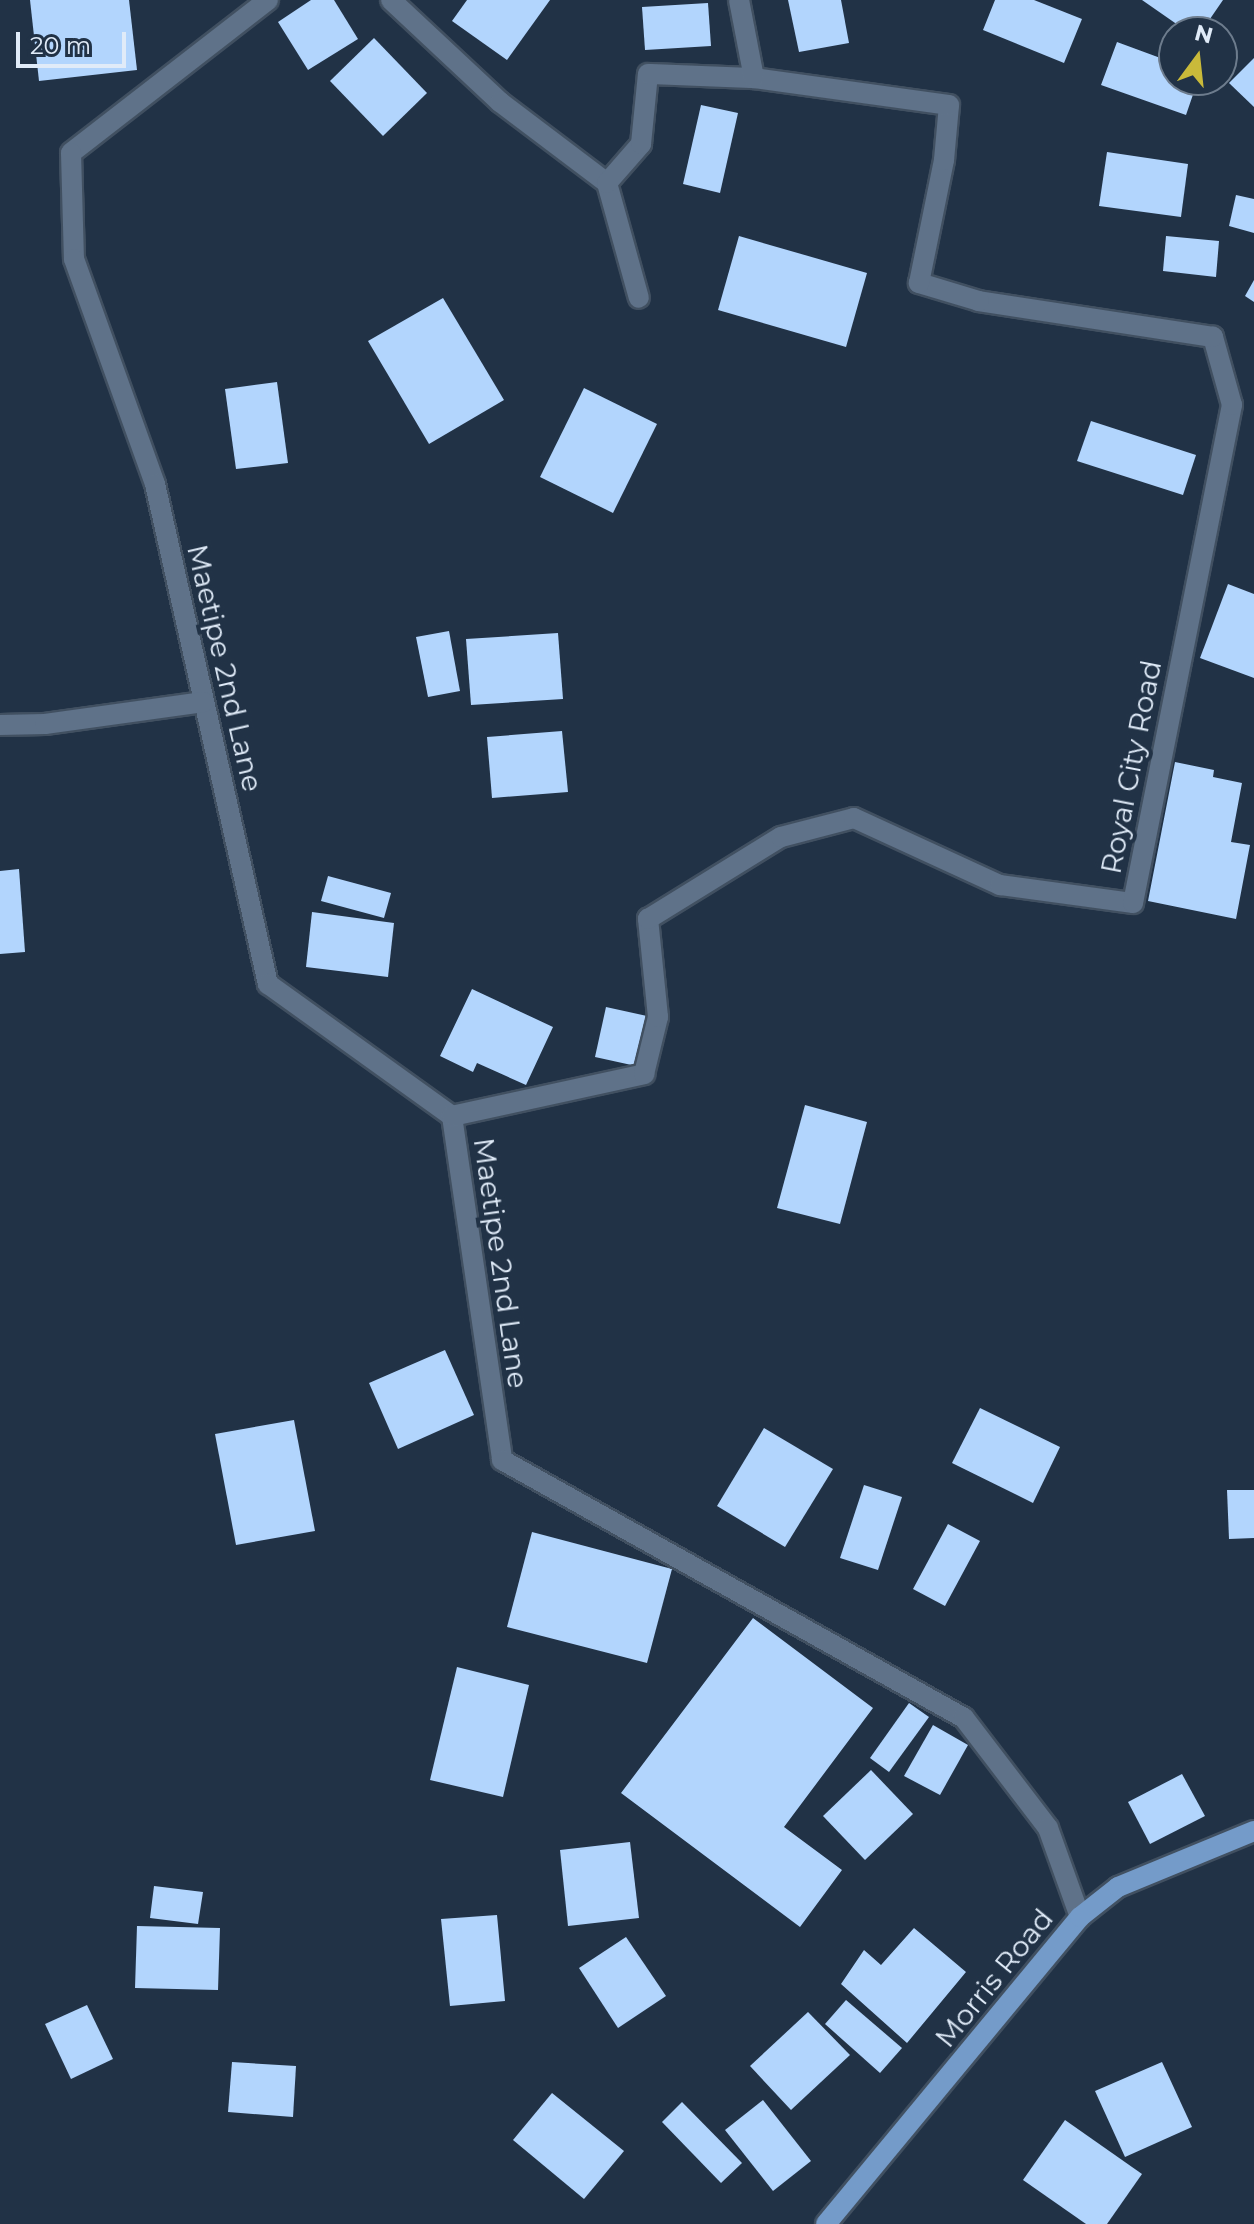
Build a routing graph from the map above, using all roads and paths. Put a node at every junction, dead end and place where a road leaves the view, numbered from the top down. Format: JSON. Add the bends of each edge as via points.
{"nodes":[{"id":1,"x":268,"y":0,"type":"edge"},
{"id":2,"x":391,"y":0,"type":"edge"},
{"id":3,"x":739,"y":0,"type":"edge"},
{"id":4,"x":754,"y":78,"type":"junction"},
{"id":5,"x":607,"y":183,"type":"junction"},
{"id":6,"x":639,"y":298,"type":"dead end"},
{"id":7,"x":203,"y":702,"type":"junction"},
{"id":8,"x":0,"y":725,"type":"edge"},
{"id":9,"x":452,"y":1116,"type":"junction"},
{"id":10,"x":1254,"y":1831,"type":"edge"},
{"id":11,"x":1080,"y":1917,"type":"junction"},
{"id":12,"x":826,"y":2224,"type":"edge"}],
"edges":[{"from":1,"to":7,"type":"street","name":"Maetipe 2nd Lane","via":[[71,153],[74,259],[155,484]]},
{"from":2,"to":5,"type":"street","via":[[500,102]]},
{"from":3,"to":4,"type":"street"},
{"from":4,"to":5,"type":"street","via":[[648,74],[641,144]]},
{"from":4,"to":9,"type":"street","name":"Royal City Road","via":[[949,105],[944,160],[919,283],[979,301],[1213,337],[1232,405],[1133,903],[1000,885],[854,818],[781,837],[648,919],[658,1017],[644,1074]]},
{"from":5,"to":6,"type":"street"},
{"from":7,"to":8,"type":"street"},
{"from":7,"to":9,"type":"street","name":"Maetipe 2nd Lane","via":[[268,984]]},
{"from":9,"to":11,"type":"street","name":"Maetipe 2nd Lane","via":[[502,1460],[964,1718],[1048,1828]]},
{"from":10,"to":11,"type":"main road","name":"Morris Road","via":[[1118,1887]]},
{"from":11,"to":12,"type":"main road","name":"Morris Road"}]}
